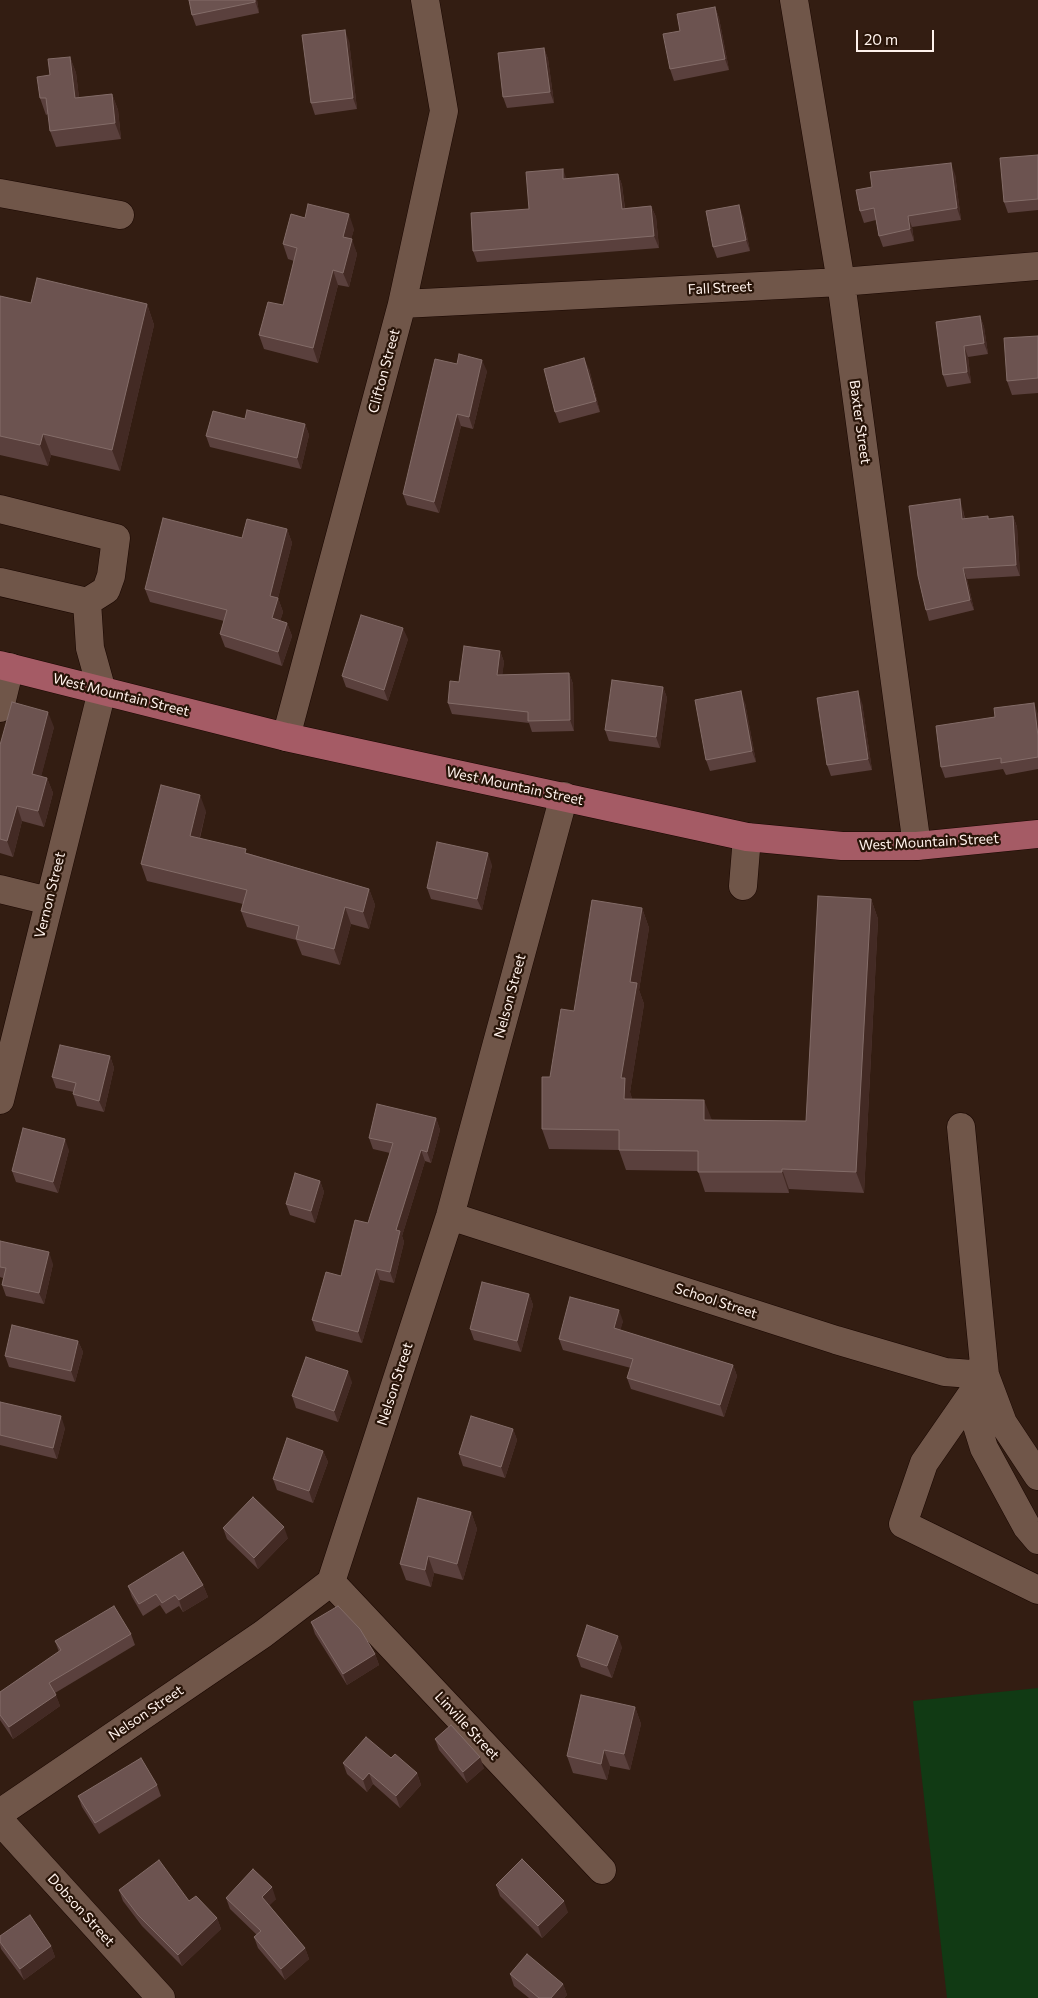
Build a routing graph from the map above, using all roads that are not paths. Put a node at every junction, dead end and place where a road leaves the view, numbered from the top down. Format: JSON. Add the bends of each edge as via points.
{"nodes":[{"id":1,"x":425,"y":0,"type":"edge"},
{"id":2,"x":794,"y":0,"type":"edge"},
{"id":3,"x":0,"y":193,"type":"edge"},
{"id":4,"x":120,"y":215,"type":"dead end"},
{"id":5,"x":1038,"y":266,"type":"edge"},
{"id":6,"x":841,"y":282,"type":"junction"},
{"id":7,"x":402,"y":304,"type":"junction"},
{"id":8,"x":0,"y":509,"type":"edge"},
{"id":9,"x":0,"y":582,"type":"edge"},
{"id":10,"x":87,"y":602,"type":"junction"},
{"id":11,"x":5,"y":666,"type":"edge"},
{"id":12,"x":102,"y":691,"type":"junction"},
{"id":13,"x":0,"y":708,"type":"edge"},
{"id":14,"x":286,"y":737,"type":"junction"},
{"id":15,"x":564,"y":796,"type":"junction"},
{"id":16,"x":1038,"y":834,"type":"edge"},
{"id":17,"x":747,"y":837,"type":"junction"},
{"id":18,"x":917,"y":846,"type":"junction"},
{"id":19,"x":743,"y":886,"type":"dead end"},
{"id":20,"x":0,"y":889,"type":"edge"},
{"id":21,"x":49,"y":901,"type":"junction"},
{"id":22,"x":0,"y":1100,"type":"edge"},
{"id":23,"x":961,"y":1127,"type":"dead end"},
{"id":24,"x":450,"y":1216,"type":"junction"},
{"id":25,"x":985,"y":1375,"type":"junction"},
{"id":26,"x":1038,"y":1476,"type":"edge"},
{"id":27,"x":1038,"y":1540,"type":"edge"},
{"id":28,"x":331,"y":1582,"type":"junction"},
{"id":29,"x":1038,"y":1590,"type":"edge"},
{"id":30,"x":0,"y":1812,"type":"edge"},
{"id":31,"x":0,"y":1821,"type":"edge"},
{"id":32,"x":602,"y":1870,"type":"dead end"},
{"id":33,"x":162,"y":1998,"type":"edge"}],
"edges":[{"from":1,"to":7,"type":"street","name":"Clifton Street","via":[[444,111]]},
{"from":2,"to":6,"type":"street","name":"Baxter Street"},
{"from":3,"to":4,"type":"street"},
{"from":5,"to":6,"type":"street","name":"Fall Street"},
{"from":6,"to":7,"type":"street","name":"Fall Street"},
{"from":6,"to":18,"type":"street","name":"Baxter Street"},
{"from":7,"to":14,"type":"street","name":"Clifton Street"},
{"from":8,"to":10,"type":"street","via":[[116,538],[106,590]]},
{"from":9,"to":10,"type":"street"},
{"from":10,"to":12,"type":"street","via":[[90,648]]},
{"from":11,"to":12,"type":"main road","name":"West Mountain Street"},
{"from":11,"to":13,"type":"street"},
{"from":12,"to":14,"type":"main road","name":"West Mountain Street"},
{"from":12,"to":21,"type":"street","name":"Vernon Street"},
{"from":14,"to":15,"type":"main road","name":"West Mountain Street"},
{"from":15,"to":17,"type":"main road","name":"West Mountain Street"},
{"from":15,"to":24,"type":"street","name":"Nelson Street"},
{"from":16,"to":18,"type":"main road","name":"West Mountain Street"},
{"from":17,"to":18,"type":"main road","name":"West Mountain Street","via":[[842,846]]},
{"from":17,"to":19,"type":"street"},
{"from":20,"to":21,"type":"street"},
{"from":21,"to":22,"type":"street","name":"Vernon Street"},
{"from":23,"to":25,"type":"street"},
{"from":24,"to":25,"type":"street","name":"School Street","via":[[836,1340],[945,1372]]},
{"from":24,"to":28,"type":"street","name":"Nelson Street"},
{"from":25,"to":26,"type":"street","via":[[1003,1422]]},
{"from":25,"to":27,"type":"street","via":[[975,1419],[984,1448],[1027,1527]]},
{"from":25,"to":29,"type":"street","via":[[924,1463],[903,1524]]},
{"from":28,"to":30,"type":"street","name":"Nelson Street","via":[[263,1634]]},
{"from":28,"to":32,"type":"street","name":"Linville Street"},
{"from":31,"to":33,"type":"street","name":"Dobson Street"}]}
